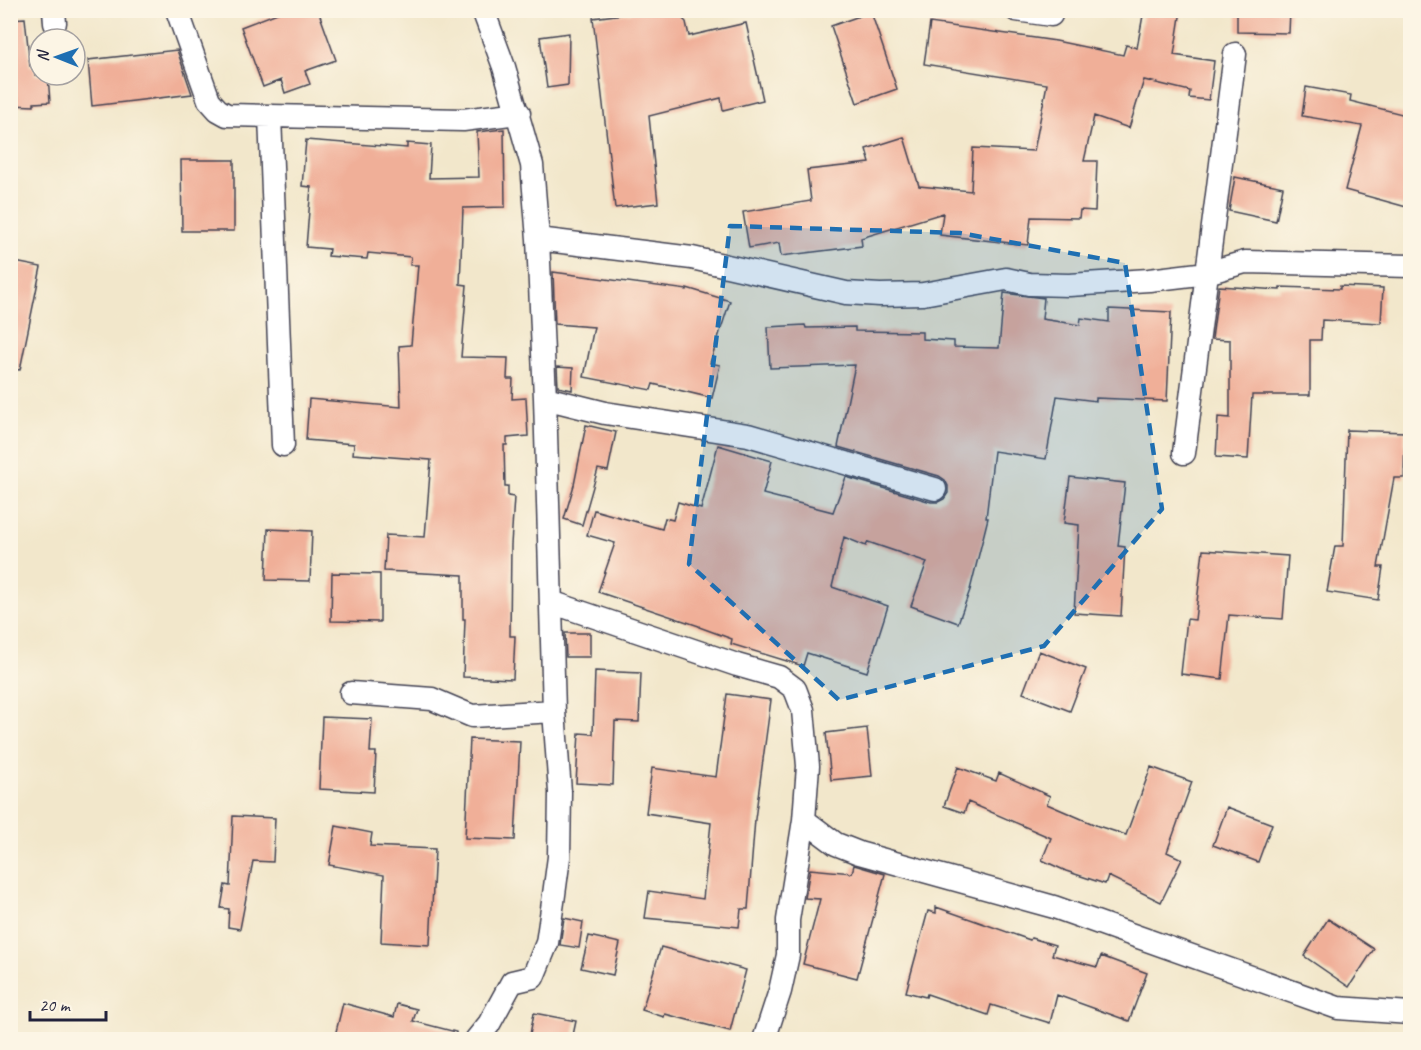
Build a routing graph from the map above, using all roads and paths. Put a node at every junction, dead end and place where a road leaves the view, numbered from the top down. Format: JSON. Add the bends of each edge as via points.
{"nodes":[{"id":1,"x":177,"y":10,"type":"edge"},
{"id":2,"x":483,"y":10,"type":"edge"},
{"id":3,"x":1016,"y":10,"type":"edge"},
{"id":4,"x":1051,"y":15,"type":"dead end"},
{"id":5,"x":1235,"y":54,"type":"dead end"},
{"id":6,"x":519,"y":113,"type":"junction"},
{"id":7,"x":270,"y":116,"type":"junction"},
{"id":8,"x":538,"y":239,"type":"junction"},
{"id":9,"x":1410,"y":266,"type":"edge"},
{"id":10,"x":1207,"y":273,"type":"junction"},
{"id":11,"x":545,"y":398,"type":"junction"},
{"id":12,"x":283,"y":445,"type":"dead end"},
{"id":13,"x":1184,"y":453,"type":"dead end"},
{"id":14,"x":935,"y":489,"type":"dead end"},
{"id":15,"x":550,"y":602,"type":"junction"},
{"id":16,"x":351,"y":693,"type":"dead end"},
{"id":17,"x":554,"y":711,"type":"junction"},
{"id":18,"x":804,"y":820,"type":"junction"},
{"id":19,"x":1410,"y":1013,"type":"edge"},
{"id":20,"x":476,"y":1040,"type":"edge"},
{"id":21,"x":764,"y":1040,"type":"edge"}],
"edges":[{"from":1,"to":7,"type":"street","via":[[209,100],[227,115]]},
{"from":2,"to":6,"type":"street"},
{"from":3,"to":4,"type":"street"},
{"from":5,"to":10,"type":"street"},
{"from":6,"to":7,"type":"street","via":[[463,120]]},
{"from":6,"to":8,"type":"street","via":[[532,165]]},
{"from":7,"to":12,"type":"street"},
{"from":8,"to":10,"type":"street","via":[[692,258],[846,293],[880,295],[923,294],[1006,279],[1070,285]]},
{"from":8,"to":11,"type":"street"},
{"from":9,"to":10,"type":"street","via":[[1245,262]]},
{"from":10,"to":13,"type":"street"},
{"from":11,"to":14,"type":"street","via":[[605,413],[748,435]]},
{"from":11,"to":15,"type":"street"},
{"from":15,"to":17,"type":"street"},
{"from":15,"to":18,"type":"street","via":[[779,677],[795,689],[803,710],[808,766]]},
{"from":16,"to":17,"type":"street","via":[[432,699],[472,716]]},
{"from":17,"to":20,"type":"street","via":[[560,792],[559,858],[547,943],[533,976],[512,982]]},
{"from":18,"to":19,"type":"street","via":[[836,844],[859,853],[1053,907],[1338,1008]]},
{"from":18,"to":21,"type":"street","via":[[788,920],[788,956]]}]}
